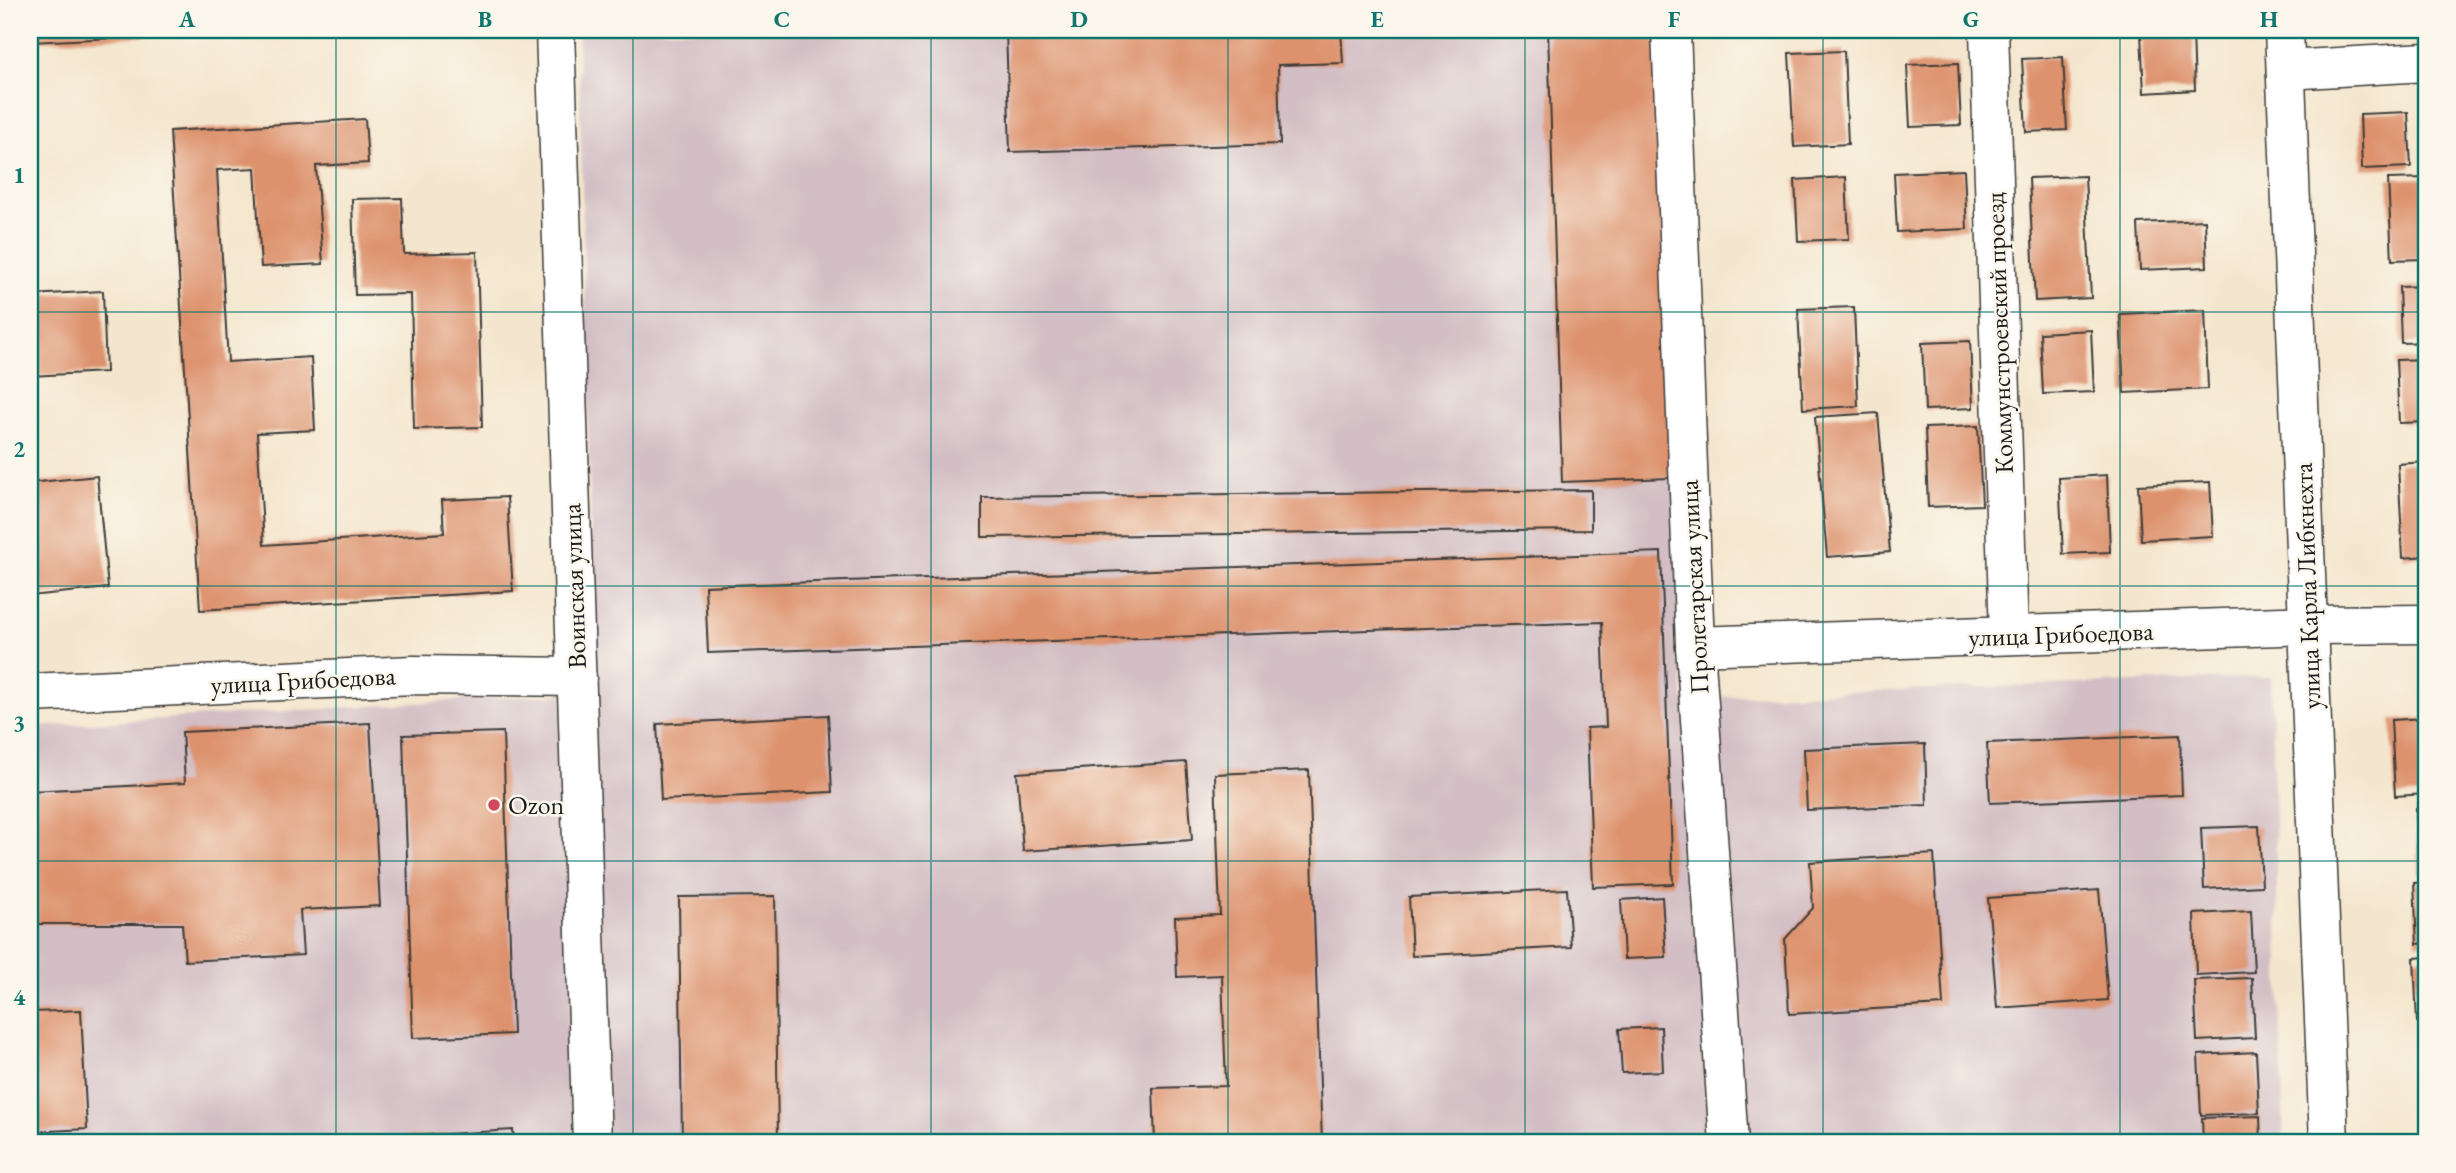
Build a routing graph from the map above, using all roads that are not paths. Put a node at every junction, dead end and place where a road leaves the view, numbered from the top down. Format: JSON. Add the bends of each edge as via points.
{"nodes":[{"id":1,"x":555,"y":30,"type":"edge"},
{"id":2,"x":1671,"y":30,"type":"edge"},
{"id":3,"x":1989,"y":30,"type":"edge"},
{"id":4,"x":2284,"y":30,"type":"edge"},
{"id":5,"x":2426,"y":62,"type":"edge"},
{"id":6,"x":2286,"y":70,"type":"junction"},
{"id":7,"x":2426,"y":624,"type":"edge"},
{"id":8,"x":2309,"y":625,"type":"junction"},
{"id":9,"x":2009,"y":635,"type":"junction"},
{"id":10,"x":1695,"y":646,"type":"junction"},
{"id":11,"x":577,"y":677,"type":"junction"},
{"id":12,"x":30,"y":692,"type":"edge"},
{"id":13,"x":592,"y":1143,"type":"edge"},
{"id":14,"x":1729,"y":1143,"type":"edge"},
{"id":15,"x":2329,"y":1143,"type":"edge"}],
"edges":[{"from":1,"to":11,"type":"street","name":"Воинская улица"},
{"from":2,"to":10,"type":"street","name":"Пролетарская улица"},
{"from":3,"to":9,"type":"street","name":"Коммунстроевский проезд"},
{"from":4,"to":6,"type":"street","name":"улица Карла Либкнехта"},
{"from":5,"to":6,"type":"street"},
{"from":6,"to":8,"type":"street","name":"улица Карла Либкнехта"},
{"from":7,"to":8,"type":"street","name":"улица Грибоедова"},
{"from":8,"to":9,"type":"street","name":"улица Грибоедова"},
{"from":8,"to":15,"type":"street","name":"улица Карла Либкнехта"},
{"from":9,"to":10,"type":"street","name":"улица Грибоедова"},
{"from":10,"to":14,"type":"street","name":"Пролетарская улица"},
{"from":11,"to":12,"type":"street","name":"улица Грибоедова","via":[[413,675]]},
{"from":11,"to":13,"type":"street","name":"Воинская улица"}]}
